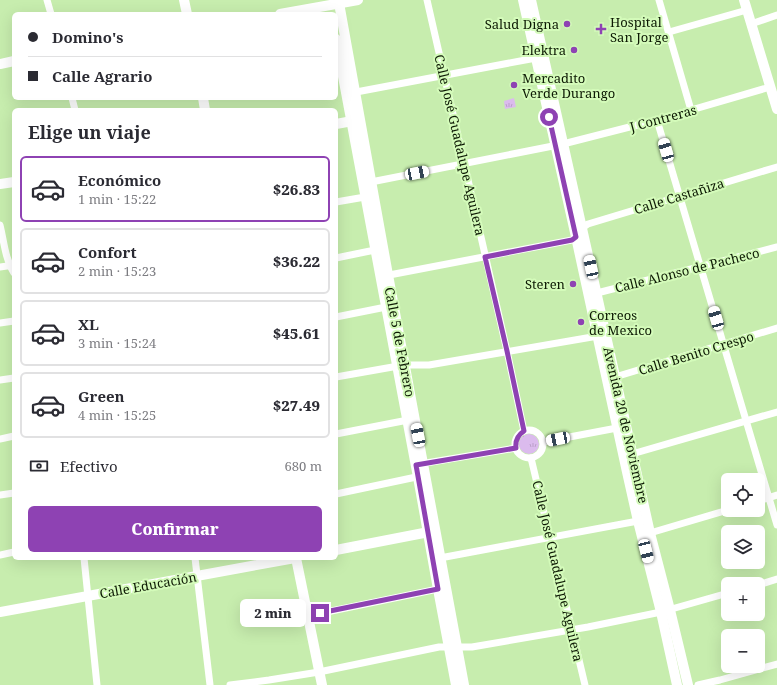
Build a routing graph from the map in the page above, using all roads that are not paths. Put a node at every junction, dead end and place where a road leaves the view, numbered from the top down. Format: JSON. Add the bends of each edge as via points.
{"nodes":[{"id":1,"x":47,"y":0,"type":"edge"},
{"id":2,"x":184,"y":0,"type":"edge"},
{"id":3,"x":358,"y":0,"type":"edge"},
{"id":4,"x":427,"y":0,"type":"edge"},
{"id":5,"x":522,"y":0,"type":"edge"},
{"id":6,"x":531,"y":0,"type":"edge"},
{"id":7,"x":660,"y":0,"type":"edge"},
{"id":8,"x":746,"y":5,"type":"edge"},
{"id":9,"x":334,"y":6,"type":"edge"},
{"id":10,"x":50,"y":12,"type":"edge"},
{"id":11,"x":187,"y":12,"type":"edge"},
{"id":12,"x":294,"y":12,"type":"edge"},
{"id":13,"x":777,"y":15,"type":"edge"},
{"id":14,"x":751,"y":24,"type":"junction"},
{"id":15,"x":338,"y":26,"type":"edge"},
{"id":16,"x":669,"y":32,"type":"junction"},
{"id":17,"x":338,"y":47,"type":"edge"},
{"id":18,"x":536,"y":58,"type":"junction"},
{"id":19,"x":12,"y":62,"type":"edge"},
{"id":20,"x":0,"y":64,"type":"edge"},
{"id":21,"x":444,"y":75,"type":"junction"},
{"id":22,"x":770,"y":87,"type":"junction"},
{"id":23,"x":351,"y":93,"type":"junction"},
{"id":24,"x":777,"y":109,"type":"edge"},
{"id":25,"x":691,"y":110,"type":"junction"},
{"id":26,"x":356,"y":120,"type":"junction"},
{"id":27,"x":657,"y":120,"type":"junction"},
{"id":28,"x":338,"y":124,"type":"edge"},
{"id":29,"x":559,"y":145,"type":"junction"},
{"id":30,"x":464,"y":164,"type":"junction"},
{"id":31,"x":777,"y":167,"type":"edge"},
{"id":32,"x":12,"y":182,"type":"edge"},
{"id":33,"x":371,"y":182,"type":"junction"},
{"id":34,"x":0,"y":184,"type":"edge"},
{"id":35,"x":365,"y":196,"type":"junction"},
{"id":36,"x":679,"y":196,"type":"junction"},
{"id":37,"x":338,"y":202,"type":"edge"},
{"id":38,"x":0,"y":225,"type":"edge"},
{"id":39,"x":582,"y":227,"type":"junction"},
{"id":40,"x":576,"y":237,"type":"junction"},
{"id":41,"x":777,"y":247,"type":"edge"},
{"id":42,"x":375,"y":250,"type":"junction"},
{"id":43,"x":485,"y":257,"type":"junction"},
{"id":44,"x":338,"y":258,"type":"edge"},
{"id":45,"x":12,"y":265,"type":"edge"},
{"id":46,"x":0,"y":267,"type":"edge"},
{"id":47,"x":700,"y":267,"type":"junction"},
{"id":48,"x":384,"y":276,"type":"junction"},
{"id":49,"x":597,"y":293,"type":"junction"},
{"id":50,"x":386,"y":307,"type":"junction"},
{"id":51,"x":338,"y":316,"type":"edge"},
{"id":52,"x":12,"y":321,"type":"edge"},
{"id":53,"x":0,"y":323,"type":"edge"},
{"id":54,"x":777,"y":328,"type":"edge"},
{"id":55,"x":598,"y":336,"type":"junction"},
{"id":56,"x":723,"y":344,"type":"junction"},
{"id":57,"x":507,"y":351,"type":"junction"},
{"id":58,"x":401,"y":366,"type":"junction"},
{"id":59,"x":338,"y":377,"type":"edge"},
{"id":60,"x":615,"y":377,"type":"junction"},
{"id":61,"x":12,"y":378,"type":"edge"},
{"id":62,"x":0,"y":380,"type":"edge"},
{"id":63,"x":777,"y":412,"type":"edge"},
{"id":64,"x":408,"y":420,"type":"junction"},
{"id":65,"x":746,"y":421,"type":"junction"},
{"id":66,"x":617,"y":428,"type":"junction"},
{"id":67,"x":524,"y":431,"type":"junction"},
{"id":68,"x":338,"y":434,"type":"edge"},
{"id":69,"x":12,"y":436,"type":"edge"},
{"id":70,"x":0,"y":438,"type":"edge"},
{"id":71,"x":543,"y":442,"type":"junction"},
{"id":72,"x":516,"y":448,"type":"junction"},
{"id":73,"x":632,"y":454,"type":"junction"},
{"id":74,"x":531,"y":458,"type":"junction"},
{"id":75,"x":420,"y":464,"type":"junction"},
{"id":76,"x":422,"y":476,"type":"junction"},
{"id":77,"x":12,"y":493,"type":"edge"},
{"id":78,"x":338,"y":494,"type":"edge"},
{"id":79,"x":777,"y":495,"type":"edge"},
{"id":80,"x":0,"y":496,"type":"edge"},
{"id":81,"x":769,"y":498,"type":"junction"},
{"id":82,"x":765,"y":499,"type":"edge"},
{"id":83,"x":721,"y":512,"type":"edge"},
{"id":84,"x":638,"y":521,"type":"junction"},
{"id":85,"x":777,"y":525,"type":"edge"},
{"id":86,"x":431,"y":531,"type":"junction"},
{"id":87,"x":650,"y":533,"type":"junction"},
{"id":88,"x":550,"y":537,"type":"junction"},
{"id":89,"x":338,"y":550,"type":"edge"},
{"id":90,"x":12,"y":552,"type":"edge"},
{"id":91,"x":0,"y":555,"type":"edge"},
{"id":92,"x":440,"y":558,"type":"junction"},
{"id":93,"x":84,"y":560,"type":"edge"},
{"id":94,"x":195,"y":560,"type":"edge"},
{"id":95,"x":284,"y":560,"type":"edge"},
{"id":96,"x":295,"y":560,"type":"edge"},
{"id":97,"x":198,"y":576,"type":"junction"},
{"id":98,"x":777,"y":579,"type":"edge"},
{"id":99,"x":765,"y":583,"type":"edge"},
{"id":100,"x":438,"y":589,"type":"junction"},
{"id":101,"x":721,"y":595,"type":"edge"},
{"id":102,"x":88,"y":596,"type":"junction"},
{"id":103,"x":666,"y":611,"type":"junction"},
{"id":104,"x":0,"y":612,"type":"edge"},
{"id":105,"x":307,"y":616,"type":"junction"},
{"id":106,"x":572,"y":630,"type":"junction"},
{"id":107,"x":452,"y":647,"type":"junction"},
{"id":108,"x":777,"y":664,"type":"edge"},
{"id":109,"x":319,"y":672,"type":"junction"},
{"id":110,"x":97,"y":685,"type":"edge"},
{"id":111,"x":210,"y":685,"type":"edge"},
{"id":112,"x":230,"y":685,"type":"edge"},
{"id":113,"x":322,"y":685,"type":"edge"},
{"id":114,"x":456,"y":685,"type":"edge"},
{"id":115,"x":464,"y":685,"type":"edge"},
{"id":116,"x":585,"y":685,"type":"edge"},
{"id":117,"x":677,"y":685,"type":"edge"},
{"id":118,"x":688,"y":685,"type":"edge"},
{"id":119,"x":698,"y":685,"type":"edge"}],
"edges":[{"from":1,"to":10,"type":"street"},
{"from":2,"to":11,"type":"street"},
{"from":3,"to":9,"type":"street"},
{"from":4,"to":21,"type":"street","name":"Calle José Guadalupe Aguilera"},
{"from":5,"to":18,"type":"street","name":"Avenida 20 de Noviembre"},
{"from":6,"to":29,"type":"street","name":"Avenida 20 de Noviembre"},
{"from":7,"to":16,"type":"street"},
{"from":8,"to":14,"type":"street"},
{"from":8,"to":16,"type":"street"},
{"from":9,"to":12,"type":"street"},
{"from":13,"to":14,"type":"street"},
{"from":14,"to":22,"type":"street"},
{"from":15,"to":23,"type":"street","name":"Calle 5 de Febrero"},
{"from":16,"to":25,"type":"street"},
{"from":17,"to":23,"type":"street","name":"Calle 5 de Febrero"},
{"from":18,"to":21,"type":"street"},
{"from":18,"to":29,"type":"street","name":"Avenida 20 de Noviembre"},
{"from":19,"to":20,"type":"street"},
{"from":21,"to":23,"type":"street"},
{"from":21,"to":30,"type":"street","name":"Calle José Guadalupe Aguilera"},
{"from":22,"to":24,"type":"street"},
{"from":22,"to":25,"type":"street","name":"J Contreras"},
{"from":23,"to":26,"type":"street","name":"Calle 5 de Febrero"},
{"from":25,"to":27,"type":"street","name":"J Contreras"},
{"from":26,"to":28,"type":"street"},
{"from":26,"to":33,"type":"street","name":"Calle 5 de Febrero"},
{"from":26,"to":35,"type":"street","name":"Calle 5 de Febrero"},
{"from":27,"to":29,"type":"street","name":"J Contreras"},
{"from":27,"to":36,"type":"street"},
{"from":29,"to":30,"type":"street","name":"J Contreras"},
{"from":29,"to":39,"type":"street","name":"Avenida 20 de Noviembre"},
{"from":29,"to":40,"type":"street","name":"Avenida 20 de Noviembre"},
{"from":30,"to":33,"type":"street","name":"J Contreras"},
{"from":30,"to":43,"type":"street","name":"Calle José Guadalupe Aguilera"},
{"from":31,"to":36,"type":"street","name":"Calle Castañiza"},
{"from":32,"to":34,"type":"street"},
{"from":33,"to":48,"type":"street","name":"Calle 5 de Febrero"},
{"from":35,"to":37,"type":"street"},
{"from":35,"to":42,"type":"street","name":"Calle 5 de Febrero"},
{"from":36,"to":39,"type":"street","name":"Calle Castañiza"},
{"from":36,"to":47,"type":"street"},
{"from":38,"to":45,"type":"street"},
{"from":39,"to":40,"type":"street"},
{"from":39,"to":49,"type":"street","name":"Avenida 20 de Noviembre"},
{"from":40,"to":43,"type":"street","via":[[572,240]]},
{"from":40,"to":55,"type":"street","name":"Avenida 20 de Noviembre"},
{"from":41,"to":47,"type":"street","name":"Calle Alonso de Pacheco"},
{"from":42,"to":44,"type":"street"},
{"from":42,"to":48,"type":"street","name":"Calle 5 de Febrero"},
{"from":43,"to":48,"type":"street"},
{"from":43,"to":57,"type":"street","name":"Calle José Guadalupe Aguilera"},
{"from":45,"to":46,"type":"street"},
{"from":47,"to":49,"type":"street","name":"Calle Alonso de Pacheco"},
{"from":47,"to":56,"type":"street"},
{"from":48,"to":50,"type":"street","name":"Calle 5 de Febrero"},
{"from":48,"to":58,"type":"street","name":"Calle 5 de Febrero"},
{"from":49,"to":60,"type":"street","name":"Avenida 20 de Noviembre"},
{"from":50,"to":51,"type":"street"},
{"from":50,"to":58,"type":"street","name":"Calle 5 de Febrero"},
{"from":52,"to":53,"type":"street"},
{"from":54,"to":56,"type":"street","name":"Calle Benito Crespo"},
{"from":55,"to":57,"type":"street"},
{"from":55,"to":66,"type":"street","name":"Avenida 20 de Noviembre"},
{"from":56,"to":60,"type":"street","name":"Calle Benito Crespo"},
{"from":56,"to":65,"type":"street"},
{"from":57,"to":58,"type":"street","via":[[428,365]]},
{"from":57,"to":67,"type":"street","name":"Calle José Guadalupe Aguilera"},
{"from":58,"to":59,"type":"street"},
{"from":58,"to":64,"type":"street","name":"Calle 5 de Febrero"},
{"from":58,"to":75,"type":"street","name":"Calle 5 de Febrero"},
{"from":60,"to":73,"type":"street","name":"Avenida 20 de Noviembre"},
{"from":61,"to":62,"type":"street"},
{"from":63,"to":65,"type":"street"},
{"from":64,"to":68,"type":"street"},
{"from":64,"to":75,"type":"street","name":"Calle 5 de Febrero"},
{"from":65,"to":73,"type":"street"},
{"from":65,"to":81,"type":"street"},
{"from":66,"to":71,"type":"street"},
{"from":66,"to":84,"type":"street","name":"Avenida 20 de Noviembre"},
{"from":67,"to":71,"type":"street","via":[[536,432]]},
{"from":67,"to":72,"type":"street","via":[[517,438]]},
{"from":69,"to":70,"type":"street"},
{"from":71,"to":74,"type":"street","via":[[541,451]]},
{"from":72,"to":74,"type":"street","via":[[520,454]]},
{"from":72,"to":75,"type":"street"},
{"from":73,"to":87,"type":"street","name":"Avenida 20 de Noviembre"},
{"from":74,"to":88,"type":"street","name":"Calle José Guadalupe Aguilera"},
{"from":75,"to":76,"type":"street","name":"Calle 5 de Febrero"},
{"from":76,"to":78,"type":"street"},
{"from":76,"to":86,"type":"street","name":"Calle 5 de Febrero"},
{"from":77,"to":80,"type":"street"},
{"from":79,"to":81,"type":"street"},
{"from":81,"to":82,"type":"street"},
{"from":81,"to":85,"type":"street"},
{"from":83,"to":87,"type":"street"},
{"from":84,"to":88,"type":"street"},
{"from":84,"to":103,"type":"street","name":"Avenida 20 de Noviembre"},
{"from":86,"to":89,"type":"street"},
{"from":86,"to":92,"type":"street","name":"Calle 5 de Febrero"},
{"from":86,"to":100,"type":"street","name":"Calle 5 de Febrero"},
{"from":87,"to":103,"type":"street","name":"Avenida 20 de Noviembre"},
{"from":88,"to":92,"type":"street"},
{"from":88,"to":106,"type":"street","name":"Calle José Guadalupe Aguilera"},
{"from":90,"to":91,"type":"street"},
{"from":92,"to":107,"type":"street","name":"Calle 5 de Febrero"},
{"from":93,"to":102,"type":"street"},
{"from":94,"to":97,"type":"street"},
{"from":95,"to":97,"type":"street","name":"Calle Educación"},
{"from":96,"to":105,"type":"street"},
{"from":97,"to":102,"type":"street","name":"Calle Educación"},
{"from":97,"to":111,"type":"street"},
{"from":98,"to":99,"type":"street"},
{"from":100,"to":105,"type":"street"},
{"from":100,"to":107,"type":"street","name":"Calle 5 de Febrero"},
{"from":101,"to":103,"type":"street"},
{"from":102,"to":104,"type":"street","name":"Calle Educación"},
{"from":102,"to":110,"type":"street"},
{"from":103,"to":106,"type":"street"},
{"from":103,"to":117,"type":"street","name":"Avenida 20 de Noviembre"},
{"from":103,"to":118,"type":"street","name":"Avenida 20 de Noviembre"},
{"from":105,"to":109,"type":"street"},
{"from":106,"to":107,"type":"street","via":[[472,647]]},
{"from":106,"to":116,"type":"street","name":"Calle José Guadalupe Aguilera"},
{"from":107,"to":109,"type":"street"},
{"from":107,"to":114,"type":"street","name":"Calle 5 de Febrero"},
{"from":107,"to":115,"type":"street","name":"Calle 5 de Febrero"},
{"from":108,"to":119,"type":"street"},
{"from":109,"to":112,"type":"street"},
{"from":109,"to":113,"type":"street"}]}
